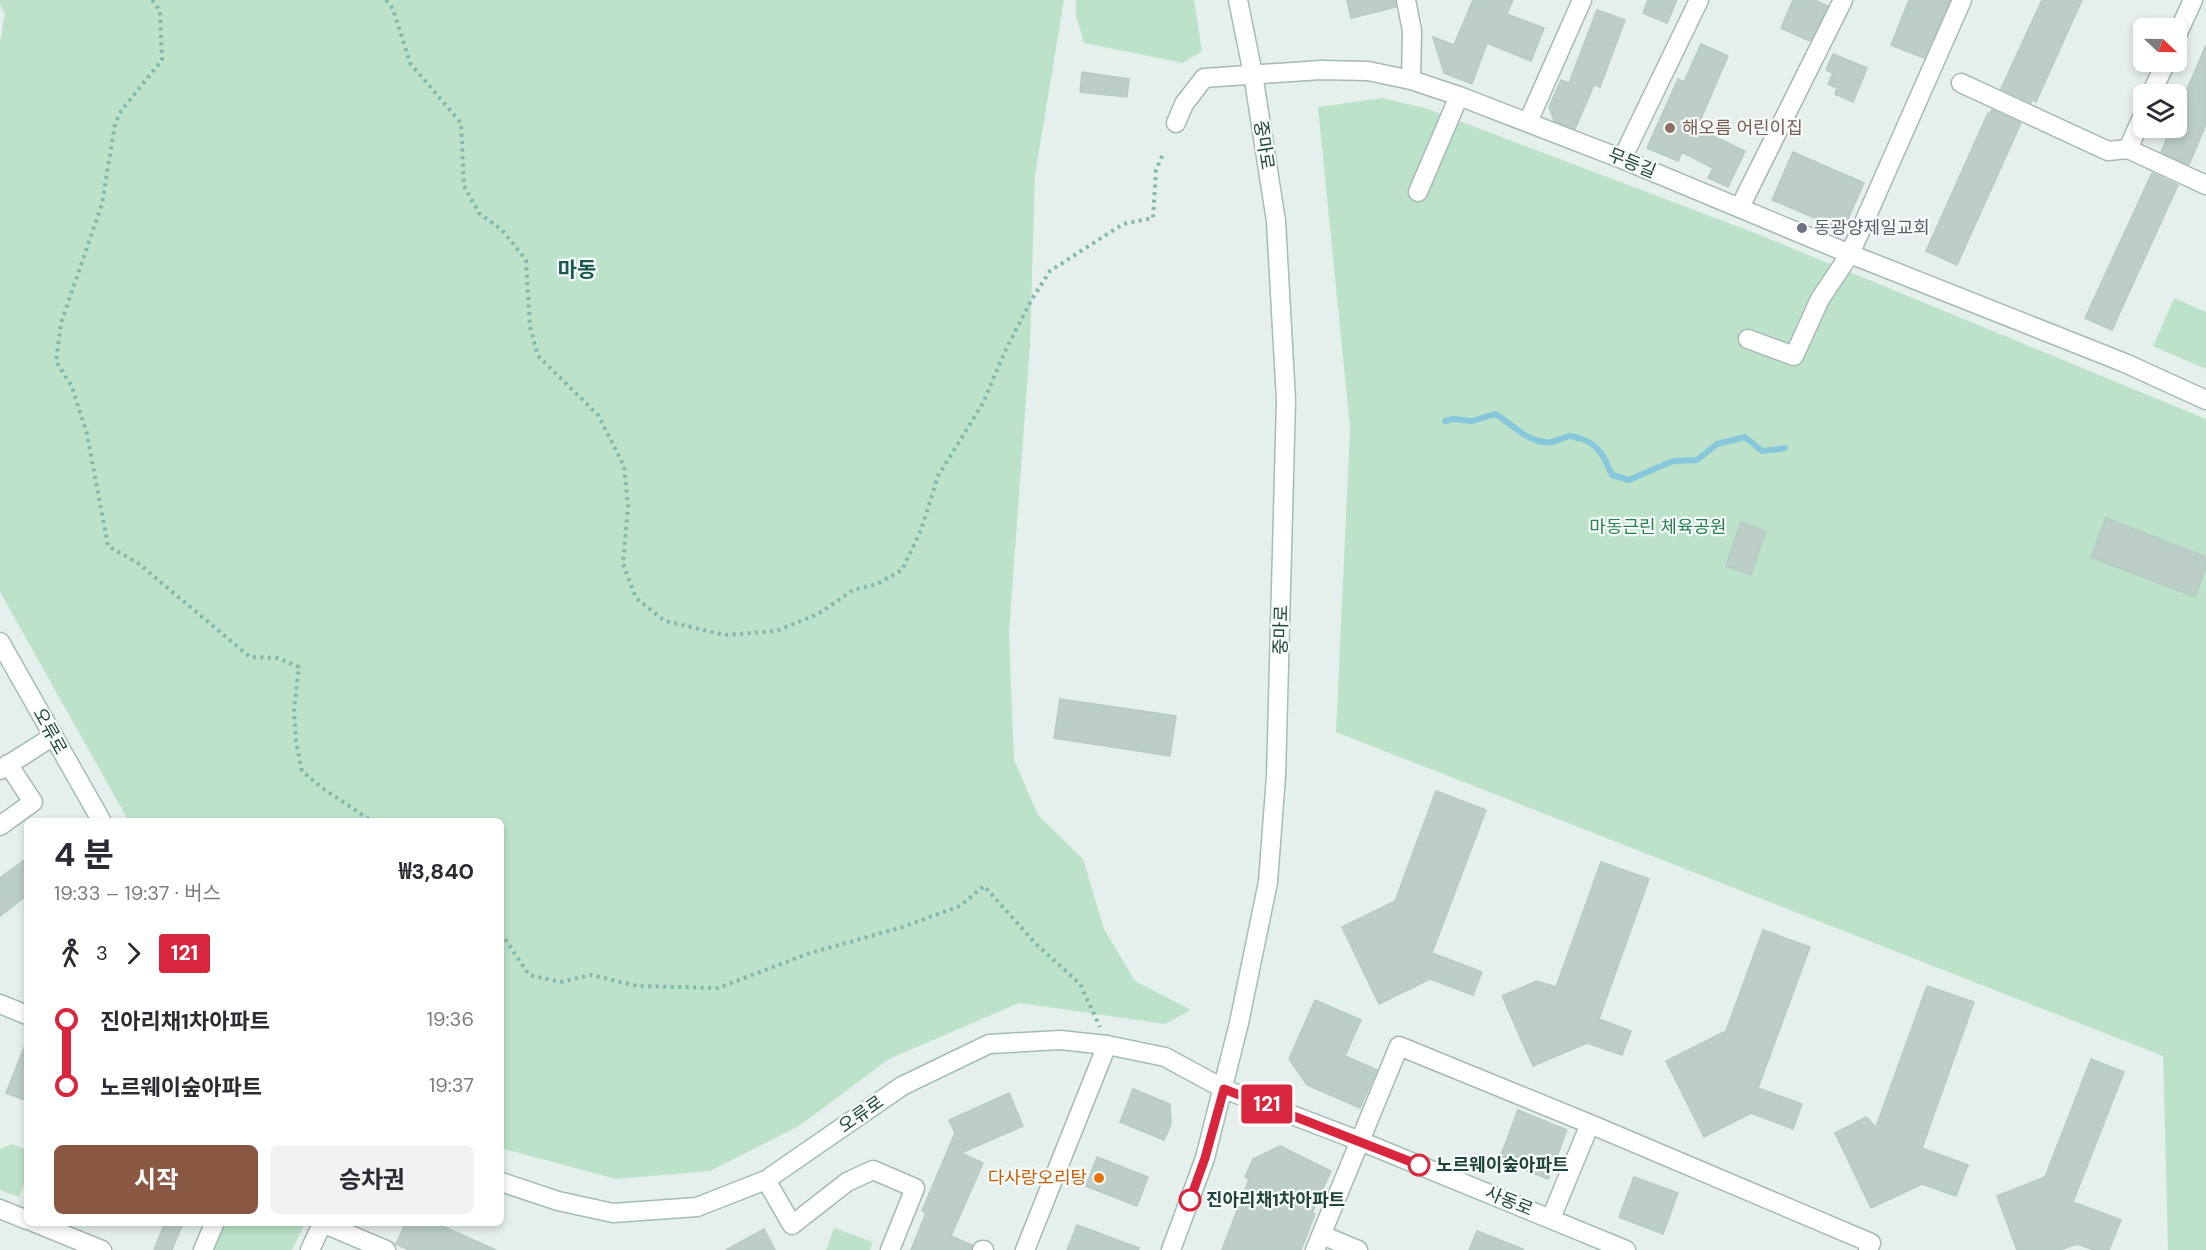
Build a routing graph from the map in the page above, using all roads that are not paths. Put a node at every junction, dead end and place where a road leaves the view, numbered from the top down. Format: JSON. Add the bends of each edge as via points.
{"nodes":[{"id":1,"x":1238,"y":0,"type":"edge"},
{"id":2,"x":1406,"y":0,"type":"edge"},
{"id":3,"x":1582,"y":0,"type":"edge"},
{"id":4,"x":1699,"y":0,"type":"edge"},
{"id":5,"x":1842,"y":0,"type":"edge"},
{"id":6,"x":1962,"y":0,"type":"edge"},
{"id":7,"x":2193,"y":0,"type":"edge"},
{"id":8,"x":2185,"y":18,"type":"edge"},
{"id":9,"x":1253,"y":74,"type":"junction"},
{"id":10,"x":1411,"y":80,"type":"junction"},
{"id":11,"x":1960,"y":83,"type":"dead end"},
{"id":12,"x":1459,"y":96,"type":"junction"},
{"id":13,"x":1528,"y":122,"type":"junction"},
{"id":14,"x":1176,"y":123,"type":"dead end"},
{"id":15,"x":2133,"y":138,"type":"edge"},
{"id":16,"x":2128,"y":149,"type":"junction"},
{"id":17,"x":1622,"y":159,"type":"junction"},
{"id":18,"x":2206,"y":185,"type":"edge"},
{"id":19,"x":1418,"y":192,"type":"dead end"},
{"id":20,"x":1740,"y":207,"type":"junction"},
{"id":21,"x":1850,"y":254,"type":"junction"},
{"id":22,"x":1748,"y":339,"type":"dead end"},
{"id":23,"x":2206,"y":400,"type":"edge"},
{"id":24,"x":0,"y":642,"type":"edge"},
{"id":25,"x":52,"y":737,"type":"junction"},
{"id":26,"x":4,"y":767,"type":"edge"},
{"id":27,"x":100,"y":818,"type":"edge"},
{"id":28,"x":0,"y":826,"type":"edge"},
{"id":29,"x":0,"y":1004,"type":"edge"},
{"id":30,"x":24,"y":1014,"type":"edge"},
{"id":31,"x":1107,"y":1045,"type":"junction"},
{"id":32,"x":1224,"y":1089,"type":"junction"},
{"id":33,"x":1590,"y":1124,"type":"junction"},
{"id":34,"x":1360,"y":1141,"type":"junction"},
{"id":35,"x":766,"y":1180,"type":"junction"},
{"id":36,"x":504,"y":1183,"type":"edge"},
{"id":37,"x":0,"y":1209,"type":"edge"},
{"id":38,"x":1551,"y":1218,"type":"junction"},
{"id":39,"x":24,"y":1219,"type":"edge"},
{"id":40,"x":43,"y":1226,"type":"edge"},
{"id":41,"x":213,"y":1226,"type":"edge"},
{"id":42,"x":321,"y":1226,"type":"edge"},
{"id":43,"x":329,"y":1226,"type":"edge"},
{"id":44,"x":1318,"y":1242,"type":"edge"},
{"id":45,"x":1875,"y":1248,"type":"edge"},
{"id":46,"x":102,"y":1250,"type":"edge"},
{"id":47,"x":203,"y":1250,"type":"edge"},
{"id":48,"x":310,"y":1250,"type":"edge"},
{"id":49,"x":386,"y":1250,"type":"edge"},
{"id":50,"x":890,"y":1250,"type":"edge"},
{"id":51,"x":1025,"y":1250,"type":"edge"},
{"id":52,"x":1171,"y":1250,"type":"edge"},
{"id":53,"x":1358,"y":1250,"type":"edge"},
{"id":54,"x":1626,"y":1250,"type":"edge"}],
"edges":[{"from":1,"to":9,"type":"street","name":"중마로"},
{"from":2,"to":10,"type":"street","via":[[1412,31]]},
{"from":3,"to":13,"type":"street"},
{"from":4,"to":17,"type":"street"},
{"from":5,"to":20,"type":"street"},
{"from":6,"to":21,"type":"street"},
{"from":7,"to":8,"type":"street"},
{"from":9,"to":10,"type":"street","name":"무등길","via":[[1321,70],[1368,72]]},
{"from":9,"to":14,"type":"street","name":"무등길","via":[[1204,78],[1184,104]]},
{"from":9,"to":32,"type":"street","name":"중마로","via":[[1276,221],[1286,400],[1280,661],[1268,882]]},
{"from":10,"to":12,"type":"street","name":"무등길"},
{"from":11,"to":16,"type":"street","via":[[2108,151]]},
{"from":12,"to":13,"type":"street","name":"무등길"},
{"from":12,"to":19,"type":"street"},
{"from":13,"to":17,"type":"street","name":"무등길"},
{"from":15,"to":16,"type":"street"},
{"from":16,"to":18,"type":"street"},
{"from":17,"to":20,"type":"street","name":"무등길"},
{"from":20,"to":21,"type":"street","name":"무등길"},
{"from":21,"to":22,"type":"street","via":[[1820,299],[1794,356]]},
{"from":21,"to":23,"type":"street","name":"무등길","via":[[2125,363]]},
{"from":24,"to":25,"type":"street","name":"오류로"},
{"from":25,"to":26,"type":"street"},
{"from":25,"to":27,"type":"street","name":"오류로"},
{"from":26,"to":28,"type":"street","via":[[33,802]]},
{"from":29,"to":30,"type":"street"},
{"from":31,"to":32,"type":"street","name":"오류로","via":[[1166,1057]]},
{"from":31,"to":35,"type":"street","name":"오류로","via":[[1060,1040],[989,1044],[902,1086]]},
{"from":31,"to":51,"type":"street"},
{"from":32,"to":34,"type":"street","name":"사동로"},
{"from":32,"to":52,"type":"street","name":"중마로","via":[[1205,1158]]},
{"from":33,"to":34,"type":"street","via":[[1400,1046]]},
{"from":33,"to":38,"type":"street"},
{"from":33,"to":45,"type":"street"},
{"from":34,"to":38,"type":"street","name":"사동로"},
{"from":34,"to":44,"type":"street"},
{"from":35,"to":36,"type":"street","name":"오류로","via":[[697,1208],[613,1213],[558,1201]]},
{"from":35,"to":50,"type":"street","via":[[792,1225],[847,1182],[873,1170],[915,1188]]},
{"from":37,"to":39,"type":"street"},
{"from":38,"to":54,"type":"street","name":"사동로"},
{"from":40,"to":46,"type":"street"},
{"from":41,"to":47,"type":"street"},
{"from":42,"to":48,"type":"street"},
{"from":43,"to":49,"type":"street"},
{"from":44,"to":53,"type":"street"}]}
